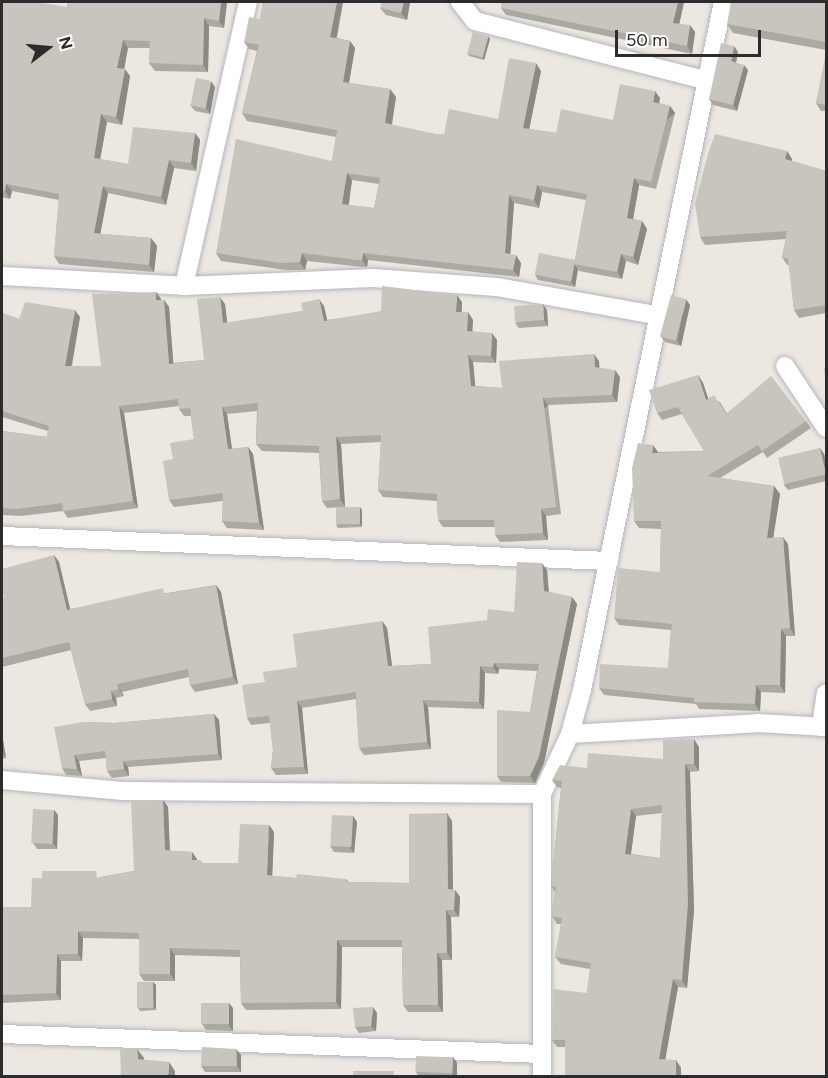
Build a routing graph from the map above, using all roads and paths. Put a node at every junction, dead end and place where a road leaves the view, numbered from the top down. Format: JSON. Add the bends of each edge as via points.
{"nodes":[{"id":1,"x":248,"y":2,"type":"edge"},
{"id":2,"x":460,"y":2,"type":"edge"},
{"id":3,"x":723,"y":2,"type":"edge"},
{"id":4,"x":705,"y":80,"type":"junction"},
{"id":5,"x":2,"y":276,"type":"edge"},
{"id":6,"x":184,"y":286,"type":"junction"},
{"id":7,"x":662,"y":316,"type":"junction"},
{"id":8,"x":785,"y":366,"type":"dead end"},
{"id":9,"x":826,"y":428,"type":"edge"},
{"id":10,"x":2,"y":536,"type":"edge"},
{"id":11,"x":609,"y":561,"type":"junction"},
{"id":12,"x":826,"y":693,"type":"edge"},
{"id":13,"x":824,"y":727,"type":"edge"},
{"id":14,"x":570,"y":734,"type":"junction"},
{"id":15,"x":2,"y":780,"type":"edge"},
{"id":16,"x":542,"y":794,"type":"junction"},
{"id":17,"x":2,"y":1034,"type":"edge"},
{"id":18,"x":542,"y":1054,"type":"junction"},
{"id":19,"x":542,"y":1077,"type":"edge"}],
"edges":[{"from":1,"to":6,"type":"street"},
{"from":2,"to":4,"type":"street","via":[[475,21]]},
{"from":3,"to":4,"type":"street"},
{"from":4,"to":7,"type":"street"},
{"from":5,"to":6,"type":"street"},
{"from":6,"to":7,"type":"street","via":[[373,278],[497,287]]},
{"from":7,"to":11,"type":"street"},
{"from":8,"to":9,"type":"street"},
{"from":10,"to":11,"type":"street"},
{"from":11,"to":14,"type":"street"},
{"from":12,"to":13,"type":"street"},
{"from":13,"to":14,"type":"street","via":[[758,723]]},
{"from":14,"to":16,"type":"street"},
{"from":15,"to":16,"type":"street","via":[[123,791]]},
{"from":16,"to":18,"type":"street"},
{"from":17,"to":18,"type":"street"},
{"from":18,"to":19,"type":"street"}]}
